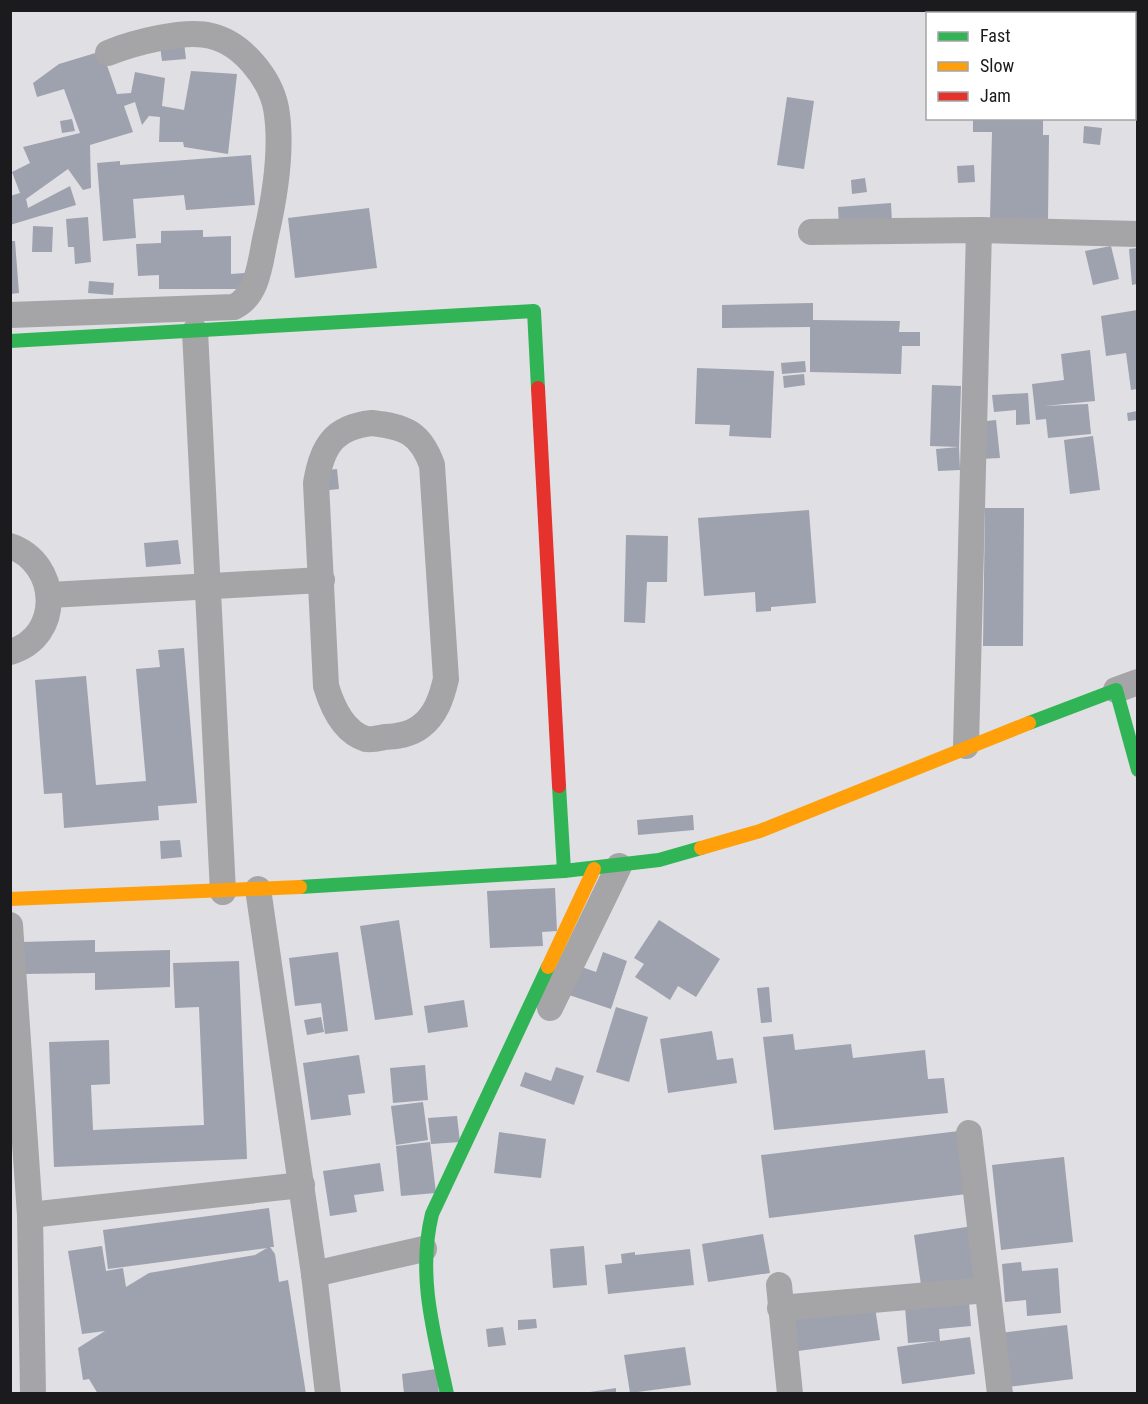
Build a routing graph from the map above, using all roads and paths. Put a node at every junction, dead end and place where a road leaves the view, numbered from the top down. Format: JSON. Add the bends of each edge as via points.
{"nodes":[{"id":1,"x":108,"y":53,"type":"dead end"},
{"id":2,"x":979,"y":230,"type":"junction"},
{"id":3,"x":811,"y":232,"type":"dead end"},
{"id":4,"x":1137,"y":234,"type":"edge"},
{"id":5,"x":10,"y":315,"type":"edge"},
{"id":6,"x":195,"y":331,"type":"junction"},
{"id":7,"x":10,"y":341,"type":"edge"},
{"id":8,"x":10,"y":546,"type":"edge"},
{"id":9,"x":322,"y":580,"type":"junction"},
{"id":10,"x":209,"y":585,"type":"junction"},
{"id":11,"x":50,"y":595,"type":"junction"},
{"id":12,"x":10,"y":652,"type":"edge"},
{"id":13,"x":1127,"y":686,"type":"edge"},
{"id":14,"x":966,"y":746,"type":"junction"},
{"id":15,"x":1137,"y":770,"type":"edge"},
{"id":16,"x":606,"y":868,"type":"junction"},
{"id":17,"x":564,"y":871,"type":"junction"},
{"id":18,"x":258,"y":889,"type":"junction"},
{"id":19,"x":223,"y":892,"type":"junction"},
{"id":20,"x":10,"y":898,"type":"edge"},
{"id":21,"x":10,"y":925,"type":"edge"},
{"id":22,"x":550,"y":1008,"type":"dead end"},
{"id":23,"x":969,"y":1133,"type":"dead end"},
{"id":24,"x":302,"y":1185,"type":"junction"},
{"id":25,"x":30,"y":1215,"type":"junction"},
{"id":26,"x":424,"y":1249,"type":"junction"},
{"id":27,"x":20,"y":1251,"type":"edge"},
{"id":28,"x":314,"y":1274,"type":"junction"},
{"id":29,"x":987,"y":1290,"type":"junction"},
{"id":30,"x":33,"y":1394,"type":"edge"},
{"id":31,"x":328,"y":1394,"type":"edge"},
{"id":32,"x":447,"y":1394,"type":"edge"},
{"id":33,"x":790,"y":1394,"type":"edge"},
{"id":34,"x":1000,"y":1394,"type":"edge"}],
"edges":[{"from":1,"to":5,"type":"street","via":[[167,38],[210,35],[243,54],[267,84],[279,131],[277,159],[269,220],[252,292],[234,307]]},
{"from":2,"to":3,"type":"street"},
{"from":2,"to":4,"type":"street"},
{"from":2,"to":14,"type":"street"},
{"from":6,"to":7,"type":"street"},
{"from":6,"to":10,"type":"street"},
{"from":6,"to":17,"type":"street","via":[[534,311]]},
{"from":8,"to":11,"type":"street","via":[[35,561],[45,576]]},
{"from":9,"to":9,"type":"street","via":[[326,686],[332,706],[347,727],[367,739],[420,728],[441,699],[446,679],[432,465],[426,447],[398,426],[350,425],[335,435],[324,451],[316,483]]},
{"from":9,"to":10,"type":"street"},
{"from":10,"to":11,"type":"street"},
{"from":10,"to":19,"type":"street"},
{"from":11,"to":12,"type":"street","via":[[49,612],[41,629],[29,642]]},
{"from":13,"to":14,"type":"street"},
{"from":13,"to":15,"type":"street"},
{"from":14,"to":16,"type":"street","via":[[760,831],[698,851]]},
{"from":16,"to":17,"type":"street"},
{"from":16,"to":22,"type":"street"},
{"from":16,"to":26,"type":"street","via":[[432,1215]]},
{"from":17,"to":18,"type":"street"},
{"from":18,"to":19,"type":"street"},
{"from":18,"to":24,"type":"street"},
{"from":19,"to":20,"type":"street"},
{"from":21,"to":25,"type":"street"},
{"from":23,"to":29,"type":"street"},
{"from":24,"to":25,"type":"street"},
{"from":24,"to":28,"type":"street"},
{"from":25,"to":27,"type":"street"},
{"from":26,"to":28,"type":"street"},
{"from":26,"to":32,"type":"street","via":[[425,1284]]},
{"from":27,"to":30,"type":"street"},
{"from":28,"to":31,"type":"street"},
{"from":29,"to":33,"type":"street","via":[[779,1296]]},
{"from":29,"to":34,"type":"street"}]}
